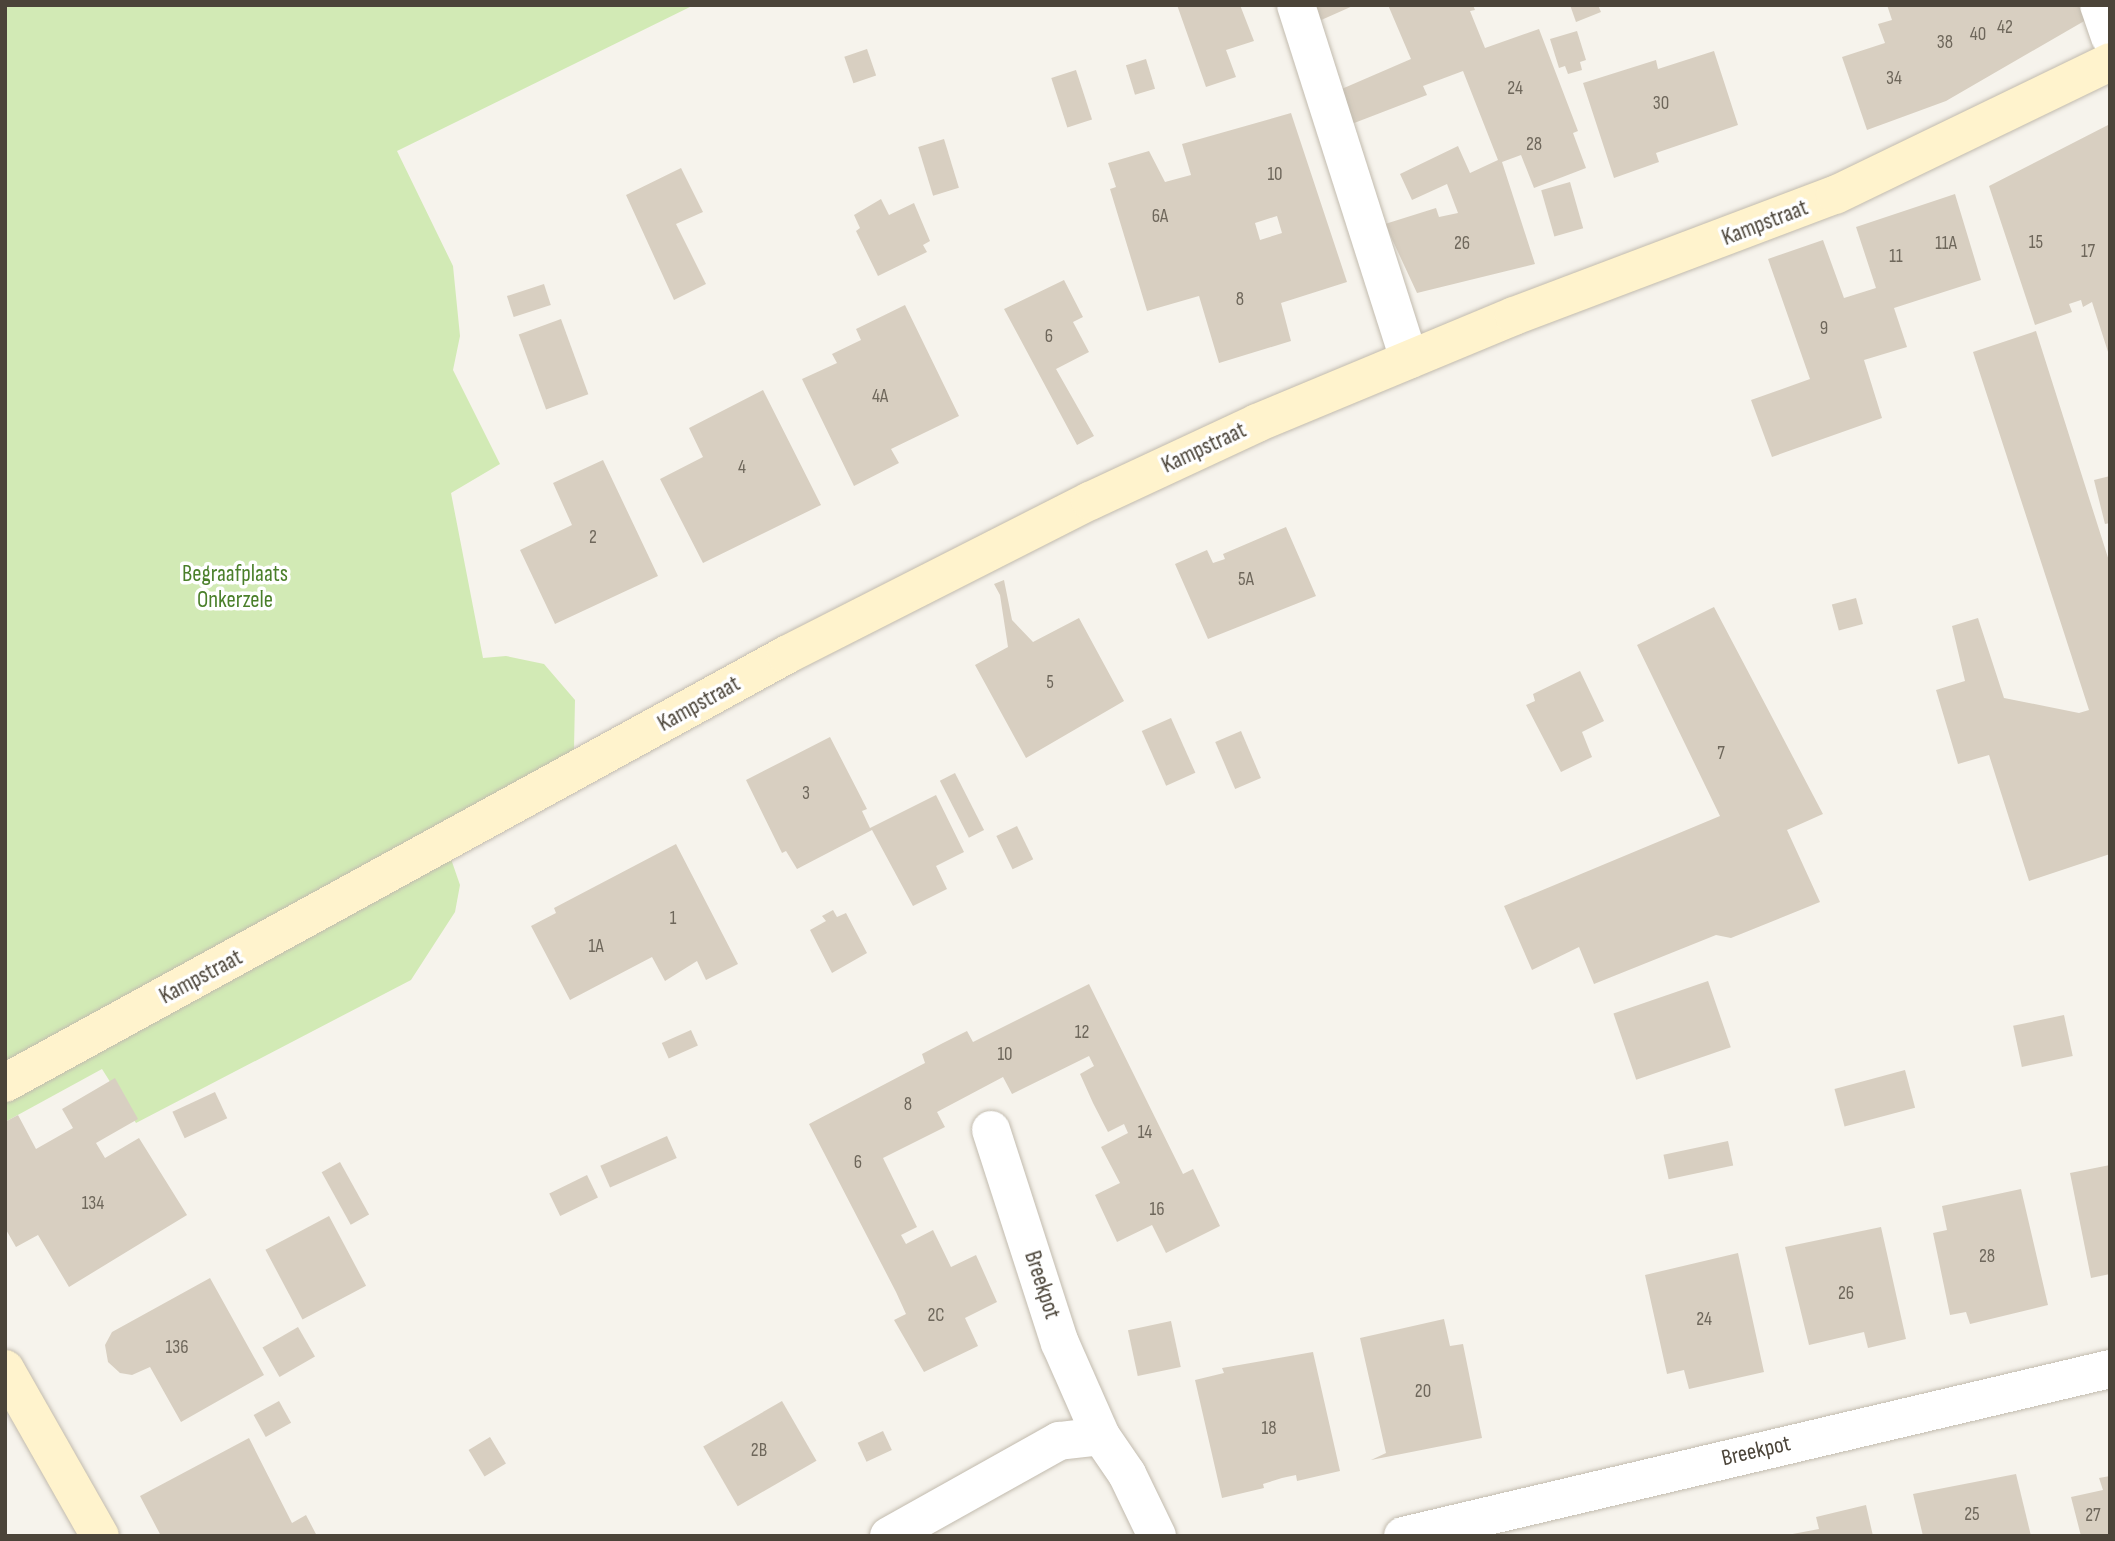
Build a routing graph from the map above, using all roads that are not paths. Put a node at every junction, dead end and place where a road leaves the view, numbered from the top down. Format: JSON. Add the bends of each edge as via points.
{"nodes":[{"id":1,"x":1296,"y":5,"type":"edge"},
{"id":2,"x":2099,"y":5,"type":"edge"},
{"id":3,"x":2110,"y":37,"type":"edge"},
{"id":4,"x":2110,"y":62,"type":"edge"},
{"id":5,"x":1409,"y":359,"type":"junction"},
{"id":6,"x":5,"y":1083,"type":"edge"},
{"id":7,"x":991,"y":1130,"type":"dead end"},
{"id":8,"x":2110,"y":1368,"type":"edge"},
{"id":9,"x":5,"y":1370,"type":"edge"},
{"id":10,"x":1101,"y":1436,"type":"junction"},
{"id":11,"x":100,"y":1536,"type":"edge"},
{"id":12,"x":889,"y":1536,"type":"edge"},
{"id":13,"x":1157,"y":1536,"type":"edge"},
{"id":14,"x":1403,"y":1536,"type":"edge"}],
"edges":[{"from":1,"to":5,"type":"street"},
{"from":2,"to":3,"type":"street"},
{"from":4,"to":5,"type":"street","name":"Kampstraat","via":[[1824,200]]},
{"from":5,"to":6,"type":"street","name":"Kampstraat","via":[[1090,501],[786,655]]},
{"from":7,"to":10,"type":"street","name":"Breekpot","via":[[1060,1343]]},
{"from":8,"to":14,"type":"street","name":"Breekpot"},
{"from":9,"to":11,"type":"street"},
{"from":10,"to":12,"type":"street","via":[[1059,1441]]},
{"from":10,"to":13,"type":"street","name":"Breekpot","via":[[1128,1474]]}]}
